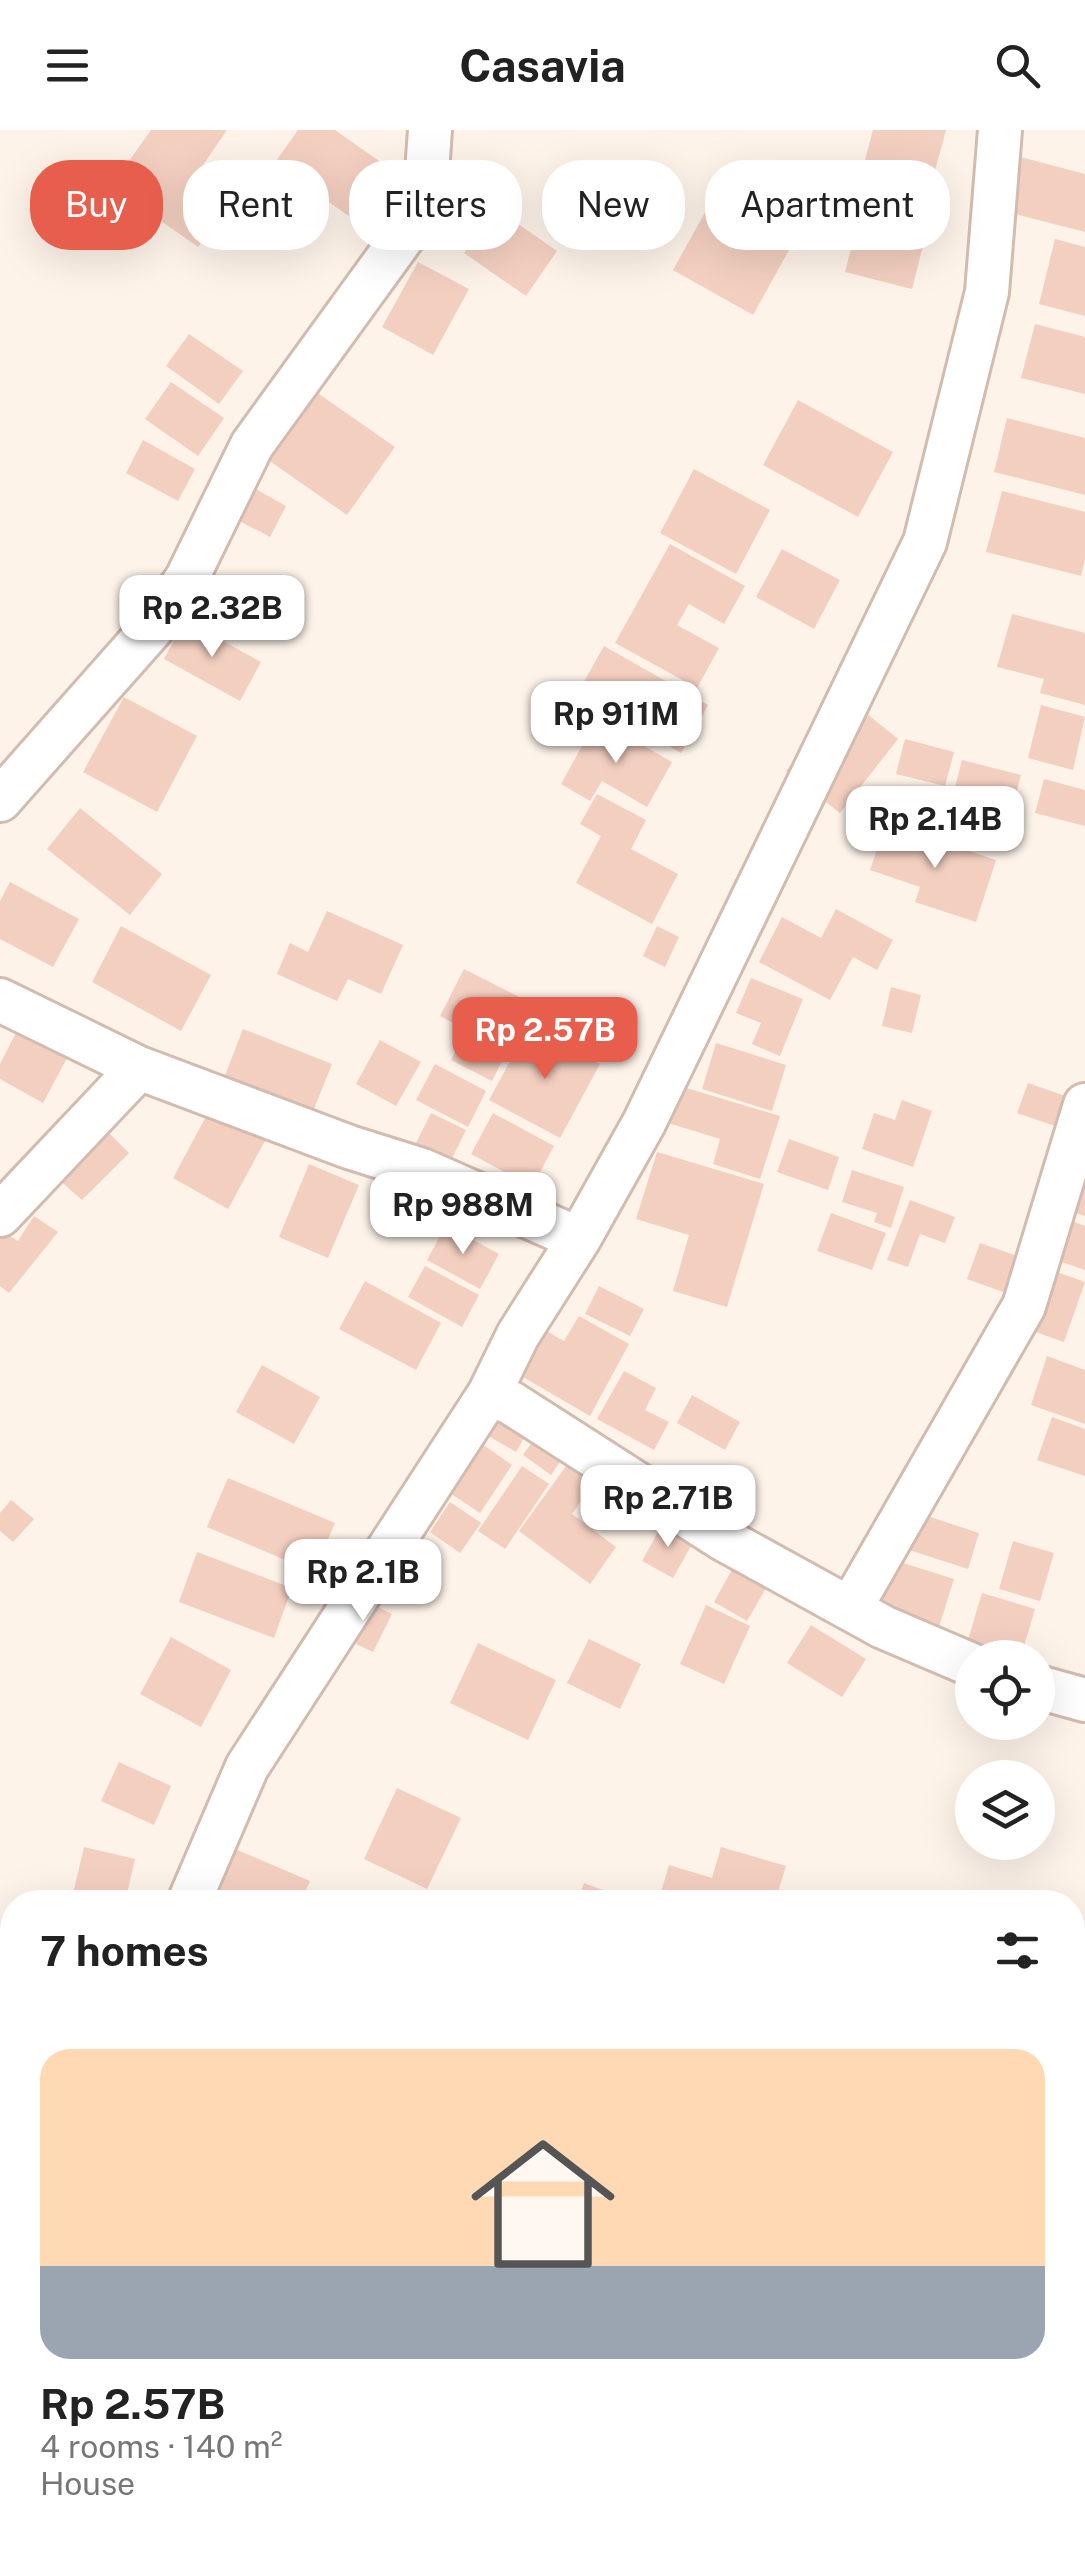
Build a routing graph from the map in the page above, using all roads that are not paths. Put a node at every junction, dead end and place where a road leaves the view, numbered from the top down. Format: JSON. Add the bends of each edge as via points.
{"nodes":[{"id":1,"x":430,"y":130,"type":"edge"},
{"id":2,"x":1000,"y":130,"type":"edge"},
{"id":3,"x":0,"y":800,"type":"edge"},
{"id":4,"x":0,"y":1000,"type":"edge"},
{"id":5,"x":139,"y":1068,"type":"junction"},
{"id":6,"x":1085,"y":1105,"type":"edge"},
{"id":7,"x":0,"y":1215,"type":"edge"},
{"id":8,"x":578,"y":1239,"type":"junction"},
{"id":9,"x":489,"y":1394,"type":"junction"},
{"id":10,"x":850,"y":1609,"type":"junction"},
{"id":11,"x":955,"y":1658,"type":"edge"},
{"id":12,"x":1055,"y":1692,"type":"edge"},
{"id":13,"x":1085,"y":1700,"type":"edge"},
{"id":14,"x":194,"y":1890,"type":"edge"}],
"edges":[{"from":1,"to":3,"type":"street","via":[[426,186],[413,224],[252,445],[187,578],[154,626]]},
{"from":2,"to":8,"type":"street","via":[[988,292],[925,542],[644,1123]]},
{"from":4,"to":5,"type":"street"},
{"from":5,"to":7,"type":"street"},
{"from":5,"to":8,"type":"street","via":[[422,1170]]},
{"from":6,"to":10,"type":"street","via":[[1024,1306]]},
{"from":8,"to":9,"type":"street"},
{"from":9,"to":10,"type":"street"},
{"from":9,"to":14,"type":"street","via":[[247,1767]]},
{"from":10,"to":11,"type":"street"},
{"from":12,"to":13,"type":"street"}]}
